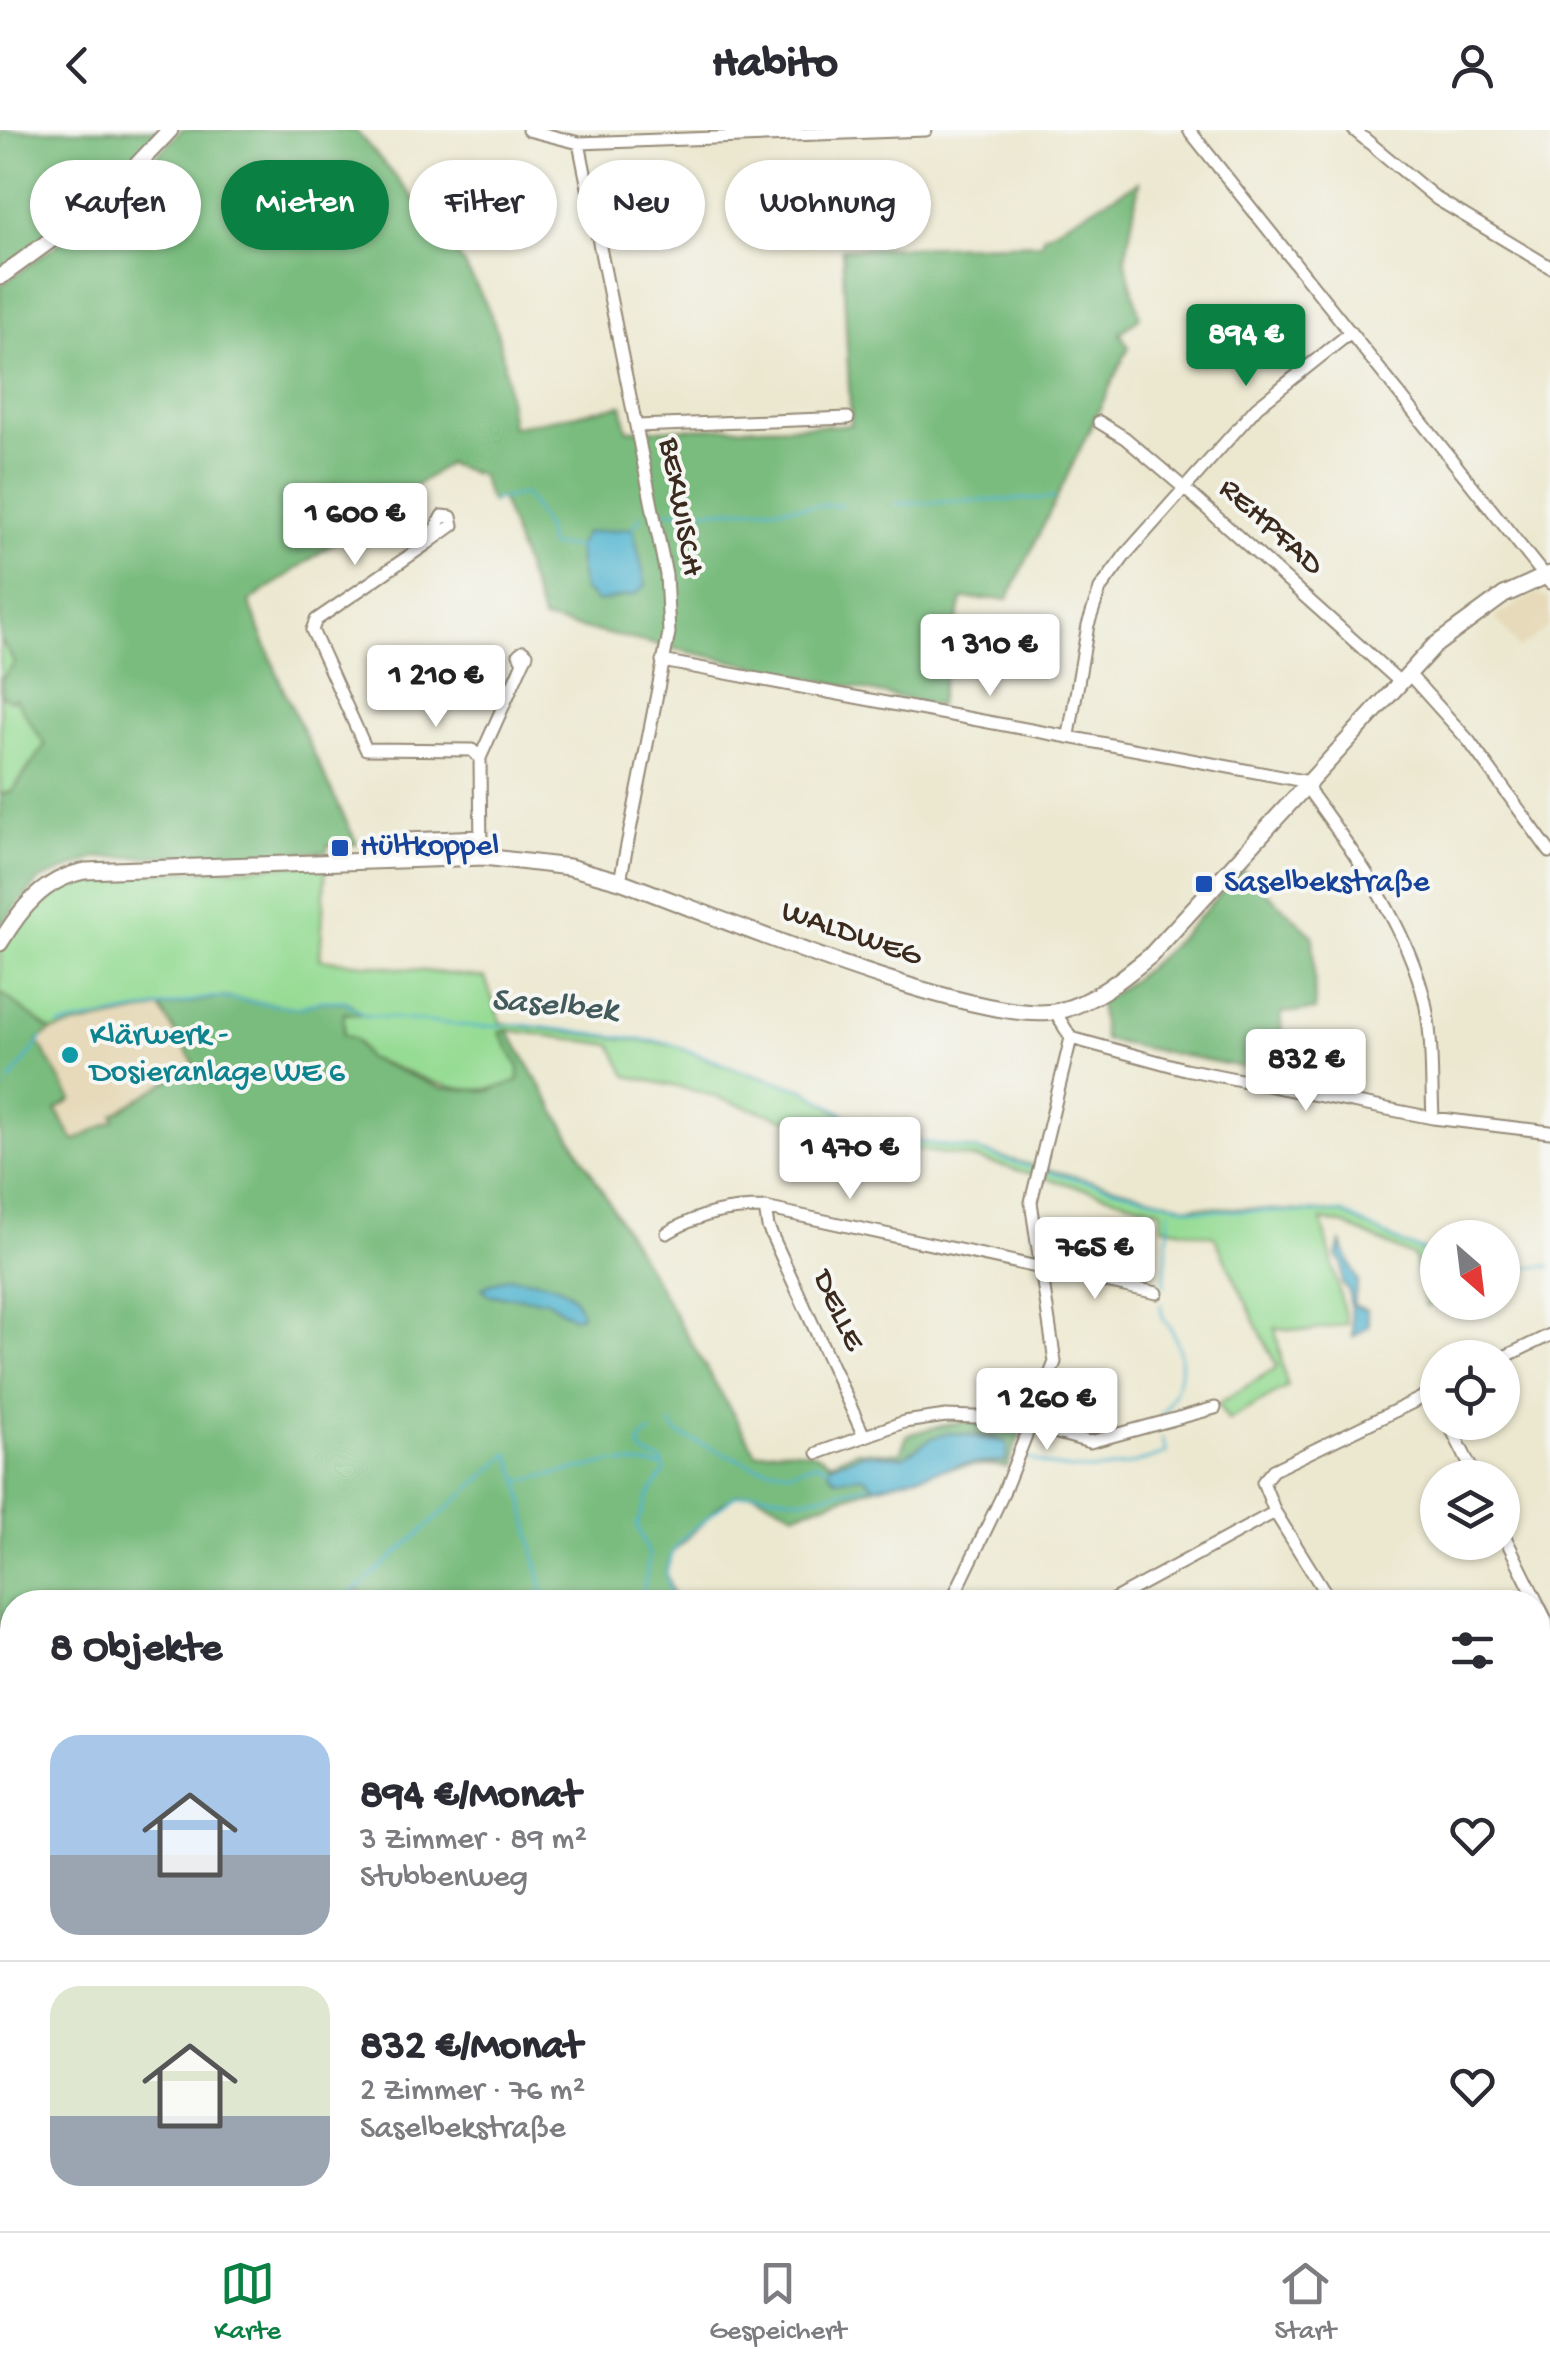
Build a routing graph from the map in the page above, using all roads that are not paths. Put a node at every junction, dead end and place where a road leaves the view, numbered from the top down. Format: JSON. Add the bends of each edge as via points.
{"nodes":[{"id":1,"x":170,"y":130,"type":"edge"},
{"id":2,"x":528,"y":130,"type":"edge"},
{"id":3,"x":926,"y":130,"type":"edge"},
{"id":4,"x":1188,"y":130,"type":"edge"},
{"id":5,"x":1354,"y":130,"type":"edge"},
{"id":6,"x":579,"y":143,"type":"junction"},
{"id":7,"x":1550,"y":268,"type":"edge"},
{"id":8,"x":0,"y":277,"type":"edge"},
{"id":9,"x":1350,"y":334,"type":"junction"},
{"id":10,"x":848,"y":418,"type":"dead end"},
{"id":11,"x":1099,"y":422,"type":"dead end"},
{"id":12,"x":636,"y":426,"type":"junction"},
{"id":13,"x":1184,"y":488,"type":"junction"},
{"id":14,"x":428,"y":543,"type":"dead end"},
{"id":15,"x":1548,"y":578,"type":"edge"},
{"id":16,"x":523,"y":662,"type":"dead end"},
{"id":17,"x":662,"y":662,"type":"junction"},
{"id":18,"x":1404,"y":677,"type":"junction"},
{"id":19,"x":1068,"y":735,"type":"junction"},
{"id":20,"x":480,"y":758,"type":"junction"},
{"id":21,"x":1309,"y":782,"type":"junction"},
{"id":22,"x":480,"y":836,"type":"junction"},
{"id":23,"x":1550,"y":852,"type":"edge"},
{"id":24,"x":480,"y":857,"type":"junction"},
{"id":25,"x":376,"y":861,"type":"junction"},
{"id":26,"x":620,"y":882,"type":"junction"},
{"id":27,"x":0,"y":942,"type":"edge"},
{"id":28,"x":1055,"y":1012,"type":"junction"},
{"id":29,"x":1071,"y":1038,"type":"junction"},
{"id":30,"x":1433,"y":1118,"type":"junction"},
{"id":31,"x":1550,"y":1132,"type":"edge"},
{"id":32,"x":765,"y":1208,"type":"junction"},
{"id":33,"x":667,"y":1233,"type":"dead end"},
{"id":34,"x":1040,"y":1270,"type":"junction"},
{"id":35,"x":1158,"y":1293,"type":"dead end"},
{"id":36,"x":1550,"y":1335,"type":"edge"},
{"id":37,"x":1520,"y":1349,"type":"edge"},
{"id":38,"x":1420,"y":1403,"type":"edge"},
{"id":39,"x":1215,"y":1408,"type":"dead end"},
{"id":40,"x":1029,"y":1424,"type":"junction"},
{"id":41,"x":864,"y":1436,"type":"junction"},
{"id":42,"x":818,"y":1453,"type":"dead end"},
{"id":43,"x":1275,"y":1512,"type":"junction"},
{"id":44,"x":1516,"y":1560,"type":"edge"},
{"id":45,"x":957,"y":1590,"type":"edge"},
{"id":46,"x":1131,"y":1590,"type":"edge"},
{"id":47,"x":1323,"y":1590,"type":"edge"},
{"id":48,"x":1531,"y":1590,"type":"edge"}],
"edges":[{"from":1,"to":8,"type":"main road","via":[[100,204]]},
{"from":2,"to":6,"type":"street"},
{"from":3,"to":6,"type":"street"},
{"from":4,"to":9,"type":"street"},
{"from":5,"to":7,"type":"street","via":[[1437,199]]},
{"from":6,"to":12,"type":"street","name":"BEKWISCH"},
{"from":9,"to":13,"type":"street","via":[[1257,407]]},
{"from":9,"to":15,"type":"street"},
{"from":10,"to":12,"type":"street"},
{"from":11,"to":13,"type":"street","name":"REHPFAD"},
{"from":12,"to":17,"type":"street","name":"BEKWISCH","via":[[666,575]]},
{"from":13,"to":18,"type":"street","name":"REHPFAD"},
{"from":13,"to":19,"type":"street","via":[[1100,589]]},
{"from":14,"to":20,"type":"street","via":[[312,626],[371,751],[472,750]]},
{"from":15,"to":18,"type":"main road","name":"WALDWEG","via":[[1466,619]]},
{"from":16,"to":20,"type":"street"},
{"from":17,"to":19,"type":"street"},
{"from":17,"to":26,"type":"street","name":"BEKWISCH"},
{"from":18,"to":21,"type":"main road","name":"WALDWEG"},
{"from":18,"to":23,"type":"street","name":"REHPFAD","via":[[1468,741]]},
{"from":19,"to":21,"type":"street"},
{"from":20,"to":22,"type":"street"},
{"from":21,"to":28,"type":"main road","name":"WALDWEG","via":[[1150,956],[1118,982]]},
{"from":21,"to":30,"type":"street","via":[[1412,958],[1427,1019]]},
{"from":22,"to":24,"type":"street"},
{"from":22,"to":25,"type":"street","via":[[382,840]]},
{"from":24,"to":25,"type":"main road","name":"WALDWEG"},
{"from":24,"to":26,"type":"main road","name":"WALDWEG","via":[[569,867]]},
{"from":25,"to":27,"type":"main road","name":"WALDWEG","via":[[72,874],[39,892]]},
{"from":26,"to":28,"type":"main road","name":"WALDWEG","via":[[936,994],[1010,1011]]},
{"from":28,"to":29,"type":"street"},
{"from":29,"to":30,"type":"street","via":[[1185,1069]]},
{"from":29,"to":34,"type":"street","via":[[1031,1202]]},
{"from":30,"to":31,"type":"street"},
{"from":32,"to":33,"type":"street","via":[[727,1208]]},
{"from":32,"to":34,"type":"street"},
{"from":32,"to":41,"type":"street","name":"DELLE"},
{"from":34,"to":35,"type":"street"},
{"from":34,"to":40,"type":"street","via":[[1055,1362]]},
{"from":36,"to":37,"type":"street"},
{"from":38,"to":43,"type":"street","via":[[1273,1470],[1263,1482]]},
{"from":39,"to":40,"type":"street","via":[[1102,1441],[1078,1441]]},
{"from":40,"to":41,"type":"street","via":[[946,1416]]},
{"from":40,"to":45,"type":"street"},
{"from":41,"to":42,"type":"street"},
{"from":43,"to":46,"type":"street"},
{"from":43,"to":47,"type":"street"},
{"from":44,"to":48,"type":"street"}]}
